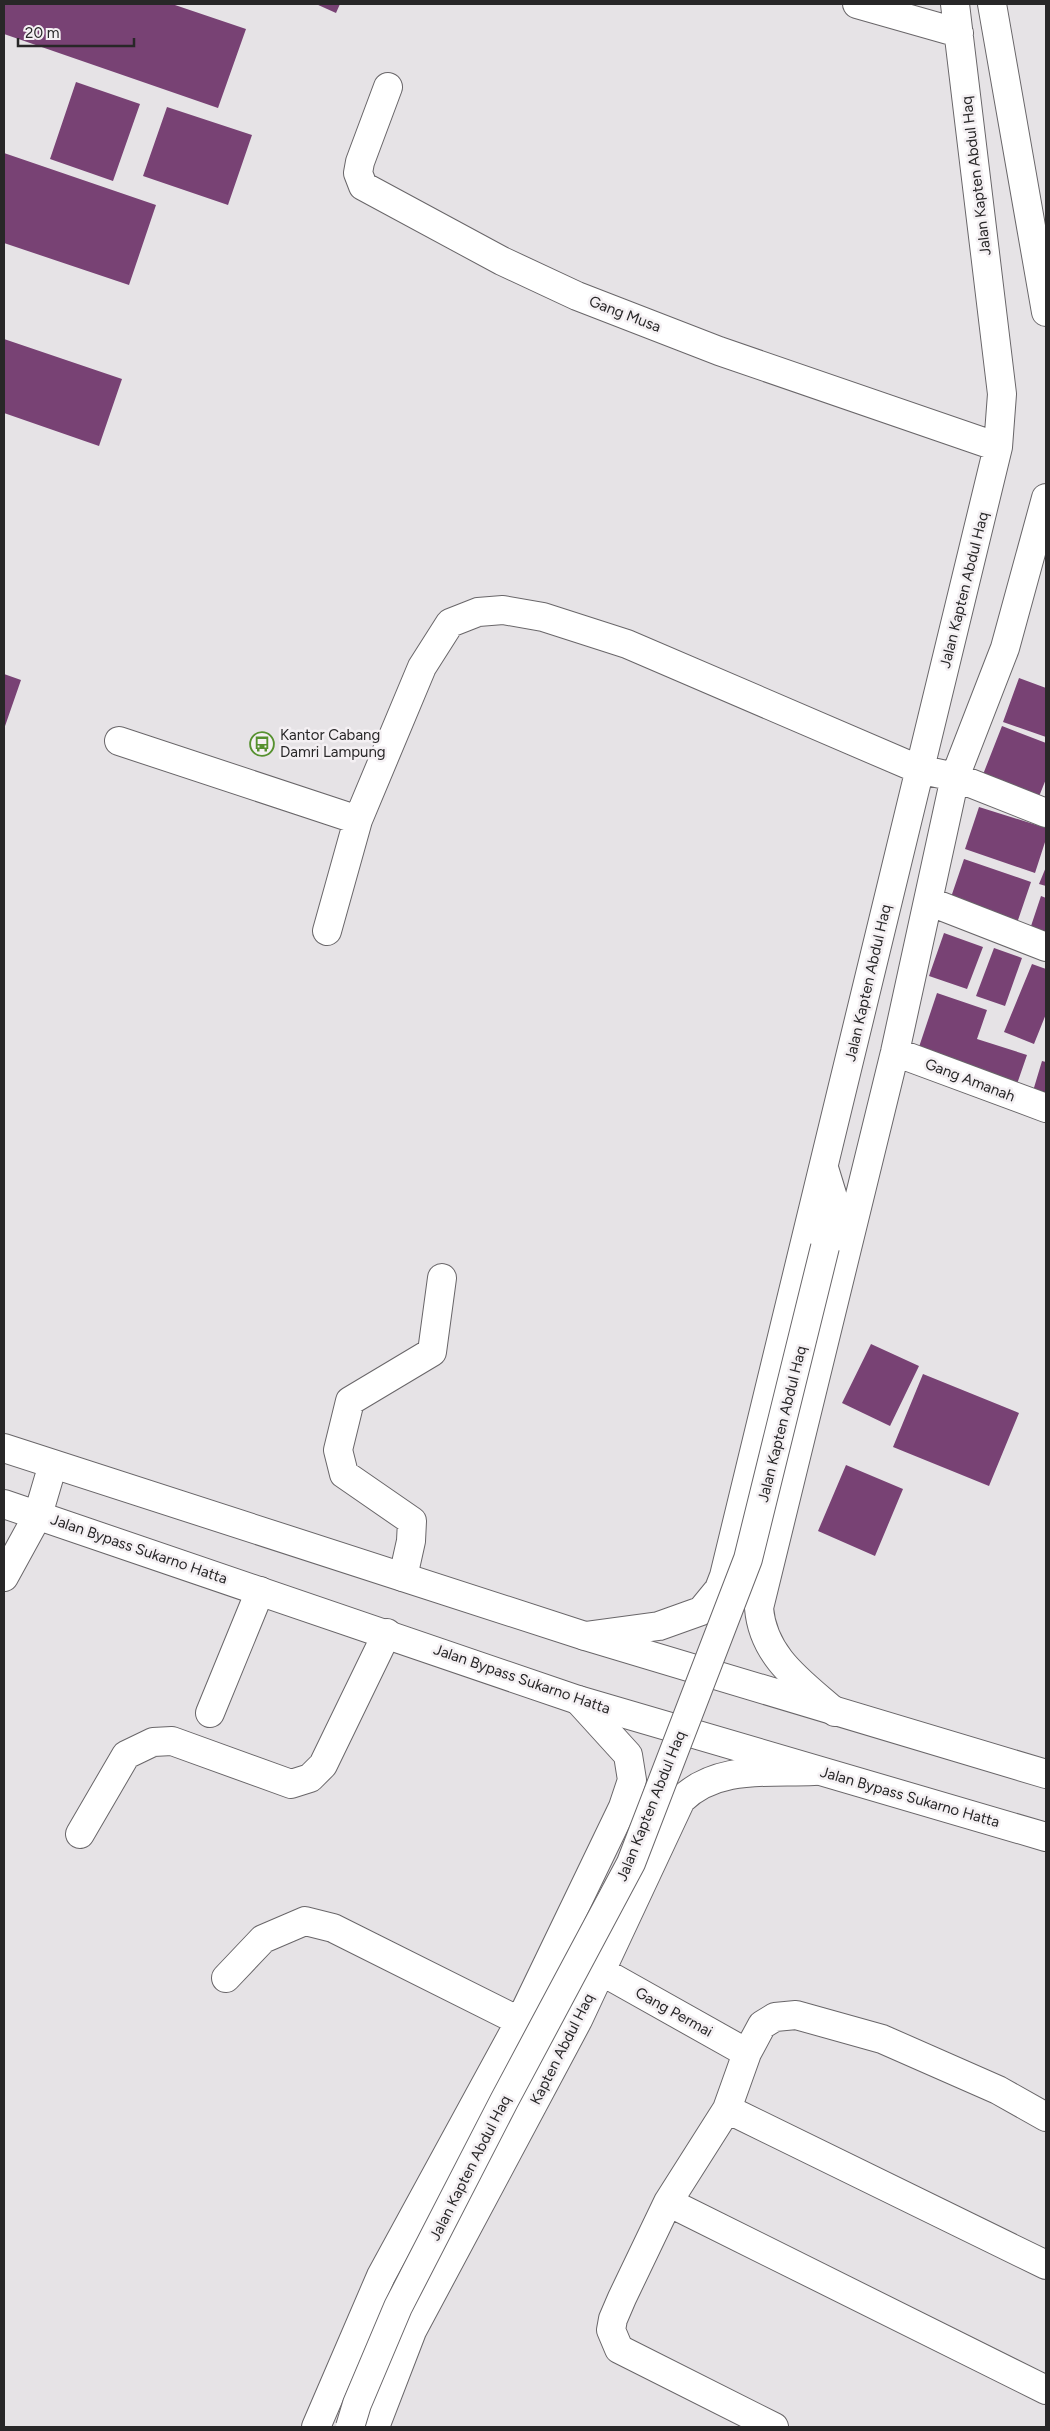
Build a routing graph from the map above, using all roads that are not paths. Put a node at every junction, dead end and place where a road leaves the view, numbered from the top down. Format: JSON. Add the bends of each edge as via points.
{"nodes":[{"id":1,"x":857,"y":4,"type":"edge"},
{"id":2,"x":955,"y":4,"type":"edge"},
{"id":3,"x":992,"y":4,"type":"edge"},
{"id":4,"x":959,"y":33,"type":"junction"},
{"id":5,"x":388,"y":87,"type":"dead end"},
{"id":6,"x":1046,"y":312,"type":"edge"},
{"id":7,"x":998,"y":447,"type":"junction"},
{"id":8,"x":1046,"y":498,"type":"edge"},
{"id":9,"x":119,"y":741,"type":"dead end"},
{"id":10,"x":918,"y":770,"type":"junction"},
{"id":11,"x":955,"y":777,"type":"junction"},
{"id":12,"x":1046,"y":813,"type":"edge"},
{"id":13,"x":358,"y":820,"type":"junction"},
{"id":14,"x":928,"y":901,"type":"junction"},
{"id":15,"x":327,"y":931,"type":"dead end"},
{"id":16,"x":1046,"y":948,"type":"edge"},
{"id":17,"x":895,"y":1052,"type":"junction"},
{"id":18,"x":1046,"y":1108,"type":"edge"},
{"id":19,"x":824,"y":1166,"type":"junction"},
{"id":20,"x":866,"y":1173,"type":"junction"},
{"id":21,"x":835,"y":1204,"type":"junction"},
{"id":22,"x":442,"y":1278,"type":"dead end"},
{"id":23,"x":4,"y":1448,"type":"edge"},
{"id":24,"x":53,"y":1464,"type":"junction"},
{"id":25,"x":4,"y":1504,"type":"edge"},
{"id":26,"x":38,"y":1514,"type":"junction"},
{"id":27,"x":730,"y":1556,"type":"junction"},
{"id":28,"x":770,"y":1564,"type":"junction"},
{"id":29,"x":4,"y":1577,"type":"edge"},
{"id":30,"x":403,"y":1577,"type":"junction"},
{"id":31,"x":260,"y":1591,"type":"junction"},
{"id":32,"x":387,"y":1633,"type":"junction"},
{"id":33,"x":585,"y":1636,"type":"junction"},
{"id":34,"x":578,"y":1700,"type":"junction"},
{"id":35,"x":210,"y":1713,"type":"dead end"},
{"id":36,"x":836,"y":1713,"type":"junction"},
{"id":37,"x":821,"y":1771,"type":"junction"},
{"id":38,"x":1046,"y":1774,"type":"edge"},
{"id":39,"x":623,"y":1807,"type":"junction"},
{"id":40,"x":669,"y":1825,"type":"junction"},
{"id":41,"x":80,"y":1834,"type":"dead end"},
{"id":42,"x":1046,"y":1837,"type":"edge"},
{"id":43,"x":602,"y":1971,"type":"junction"},
{"id":44,"x":226,"y":1978,"type":"dead end"},
{"id":45,"x":520,"y":2021,"type":"junction"},
{"id":46,"x":565,"y":2046,"type":"junction"},
{"id":47,"x":747,"y":2053,"type":"junction"},
{"id":48,"x":727,"y":2109,"type":"junction"},
{"id":49,"x":1046,"y":2117,"type":"edge"},
{"id":50,"x":668,"y":2202,"type":"junction"},
{"id":51,"x":1046,"y":2266,"type":"edge"},
{"id":52,"x":1046,"y":2390,"type":"edge"},
{"id":53,"x":316,"y":2427,"type":"edge"},
{"id":54,"x":323,"y":2427,"type":"edge"},
{"id":55,"x":350,"y":2427,"type":"edge"},
{"id":56,"x":358,"y":2427,"type":"edge"},
{"id":57,"x":375,"y":2427,"type":"edge"},
{"id":58,"x":774,"y":2427,"type":"edge"}],
"edges":[{"from":1,"to":4,"type":"main road"},
{"from":2,"to":4,"type":"main road","name":"Jalan Kapten Abdul Haq"},
{"from":3,"to":6,"type":"main road"},
{"from":4,"to":7,"type":"main road","name":"Jalan Kapten Abdul Haq","via":[[1002,394]]},
{"from":5,"to":7,"type":"main road","name":"Gang Musa","via":[[360,162],[358,174],[363,186],[502,261],[577,296],[719,351]]},
{"from":7,"to":10,"type":"main road","name":"Jalan Kapten Abdul Haq"},
{"from":8,"to":11,"type":"main road","name":"Jalan Kapten Abdul Haq","via":[[1005,648]]},
{"from":9,"to":13,"type":"main road"},
{"from":10,"to":11,"type":"main road"},
{"from":10,"to":13,"type":"main road","via":[[627,644],[542,617],[504,610],[478,612],[450,623],[422,668]]},
{"from":10,"to":19,"type":"main road","name":"Jalan Kapten Abdul Haq"},
{"from":11,"to":12,"type":"main road"},
{"from":11,"to":14,"type":"main road","name":"Jalan Kapten Abdul Haq"},
{"from":13,"to":15,"type":"main road"},
{"from":14,"to":16,"type":"main road"},
{"from":14,"to":17,"type":"main road","name":"Jalan Kapten Abdul Haq"},
{"from":17,"to":18,"type":"main road","name":"Gang Amanah"},
{"from":17,"to":20,"type":"main road","name":"Jalan Kapten Abdul Haq"},
{"from":19,"to":21,"type":"main road","name":"Jalan Kapten Abdul Haq"},
{"from":19,"to":27,"type":"main road","name":"Jalan Kapten Abdul Haq"},
{"from":20,"to":21,"type":"main road"},
{"from":20,"to":28,"type":"main road","name":"Jalan Kapten Abdul Haq"},
{"from":21,"to":55,"type":"main road","name":"Jalan Kapten Abdul Haq","bridge":true,"via":[[748,1559],[631,1863],[398,2306]]},
{"from":22,"to":30,"type":"main road","via":[[432,1352],[350,1401],[338,1450],[344,1474],[412,1522]]},
{"from":23,"to":24,"type":"main road"},
{"from":24,"to":26,"type":"main road"},
{"from":24,"to":30,"type":"main road"},
{"from":25,"to":26,"type":"main road","name":"Jalan Bypass Sukarno Hatta"},
{"from":26,"to":29,"type":"main road"},
{"from":26,"to":31,"type":"main road","name":"Jalan Bypass Sukarno Hatta"},
{"from":27,"to":28,"type":"main road","via":[[735,1573],[746,1579],[764,1574]]},
{"from":27,"to":33,"type":"main road","name":"Jalan Kapten Abdul Haq","via":[[719,1589],[701,1611],[659,1626]]},
{"from":28,"to":36,"type":"main road","name":"Jalan Kapten Abdul Haq","via":[[759,1608],[760,1620],[775,1656],[784,1668]]},
{"from":30,"to":33,"type":"main road"},
{"from":31,"to":32,"type":"main road","name":"Jalan Bypass Sukarno Hatta"},
{"from":31,"to":35,"type":"main road"},
{"from":32,"to":34,"type":"main road","name":"Jalan Bypass Sukarno Hatta"},
{"from":32,"to":41,"type":"main road","via":[[323,1765],[310,1778],[291,1784],[172,1741],[153,1742],[126,1755]]},
{"from":33,"to":36,"type":"main road"},
{"from":34,"to":37,"type":"main road","name":"Jalan Bypass Sukarno Hatta"},
{"from":34,"to":39,"type":"main road","via":[[628,1755],[632,1780]]},
{"from":36,"to":38,"type":"main road"},
{"from":37,"to":40,"type":"main road","name":"Kapten Abdul Haq","via":[[744,1773],[711,1779],[681,1800]]},
{"from":37,"to":42,"type":"main road","name":"Jalan Bypass Sukarno Hatta"},
{"from":39,"to":40,"type":"main road","via":[[638,1794],[652,1793],[668,1806]]},
{"from":39,"to":45,"type":"main road"},
{"from":40,"to":43,"type":"main road","name":"Kapten Abdul Haq"},
{"from":43,"to":46,"type":"main road","name":"Kapten Abdul Haq"},
{"from":43,"to":47,"type":"main road","name":"Gang Permai"},
{"from":44,"to":45,"type":"main road","via":[[263,1939],[305,1921],[333,1928]]},
{"from":45,"to":46,"type":"main road"},
{"from":45,"to":53,"type":"main road","via":[[381,2276]]},
{"from":46,"to":57,"type":"main road","name":"Kapten Abdul Haq","via":[[412,2331]]},
{"from":47,"to":48,"type":"main road"},
{"from":47,"to":49,"type":"main road","via":[[762,2025],[775,2017],[796,2015],[882,2039],[998,2090]]},
{"from":48,"to":50,"type":"main road"},
{"from":48,"to":51,"type":"main road"},
{"from":50,"to":52,"type":"main road"},
{"from":50,"to":58,"type":"main road","via":[[613,2319],[613,2338],[619,2349]]},
{"from":54,"to":56,"type":"main road","via":[[340,2423]]}]}
